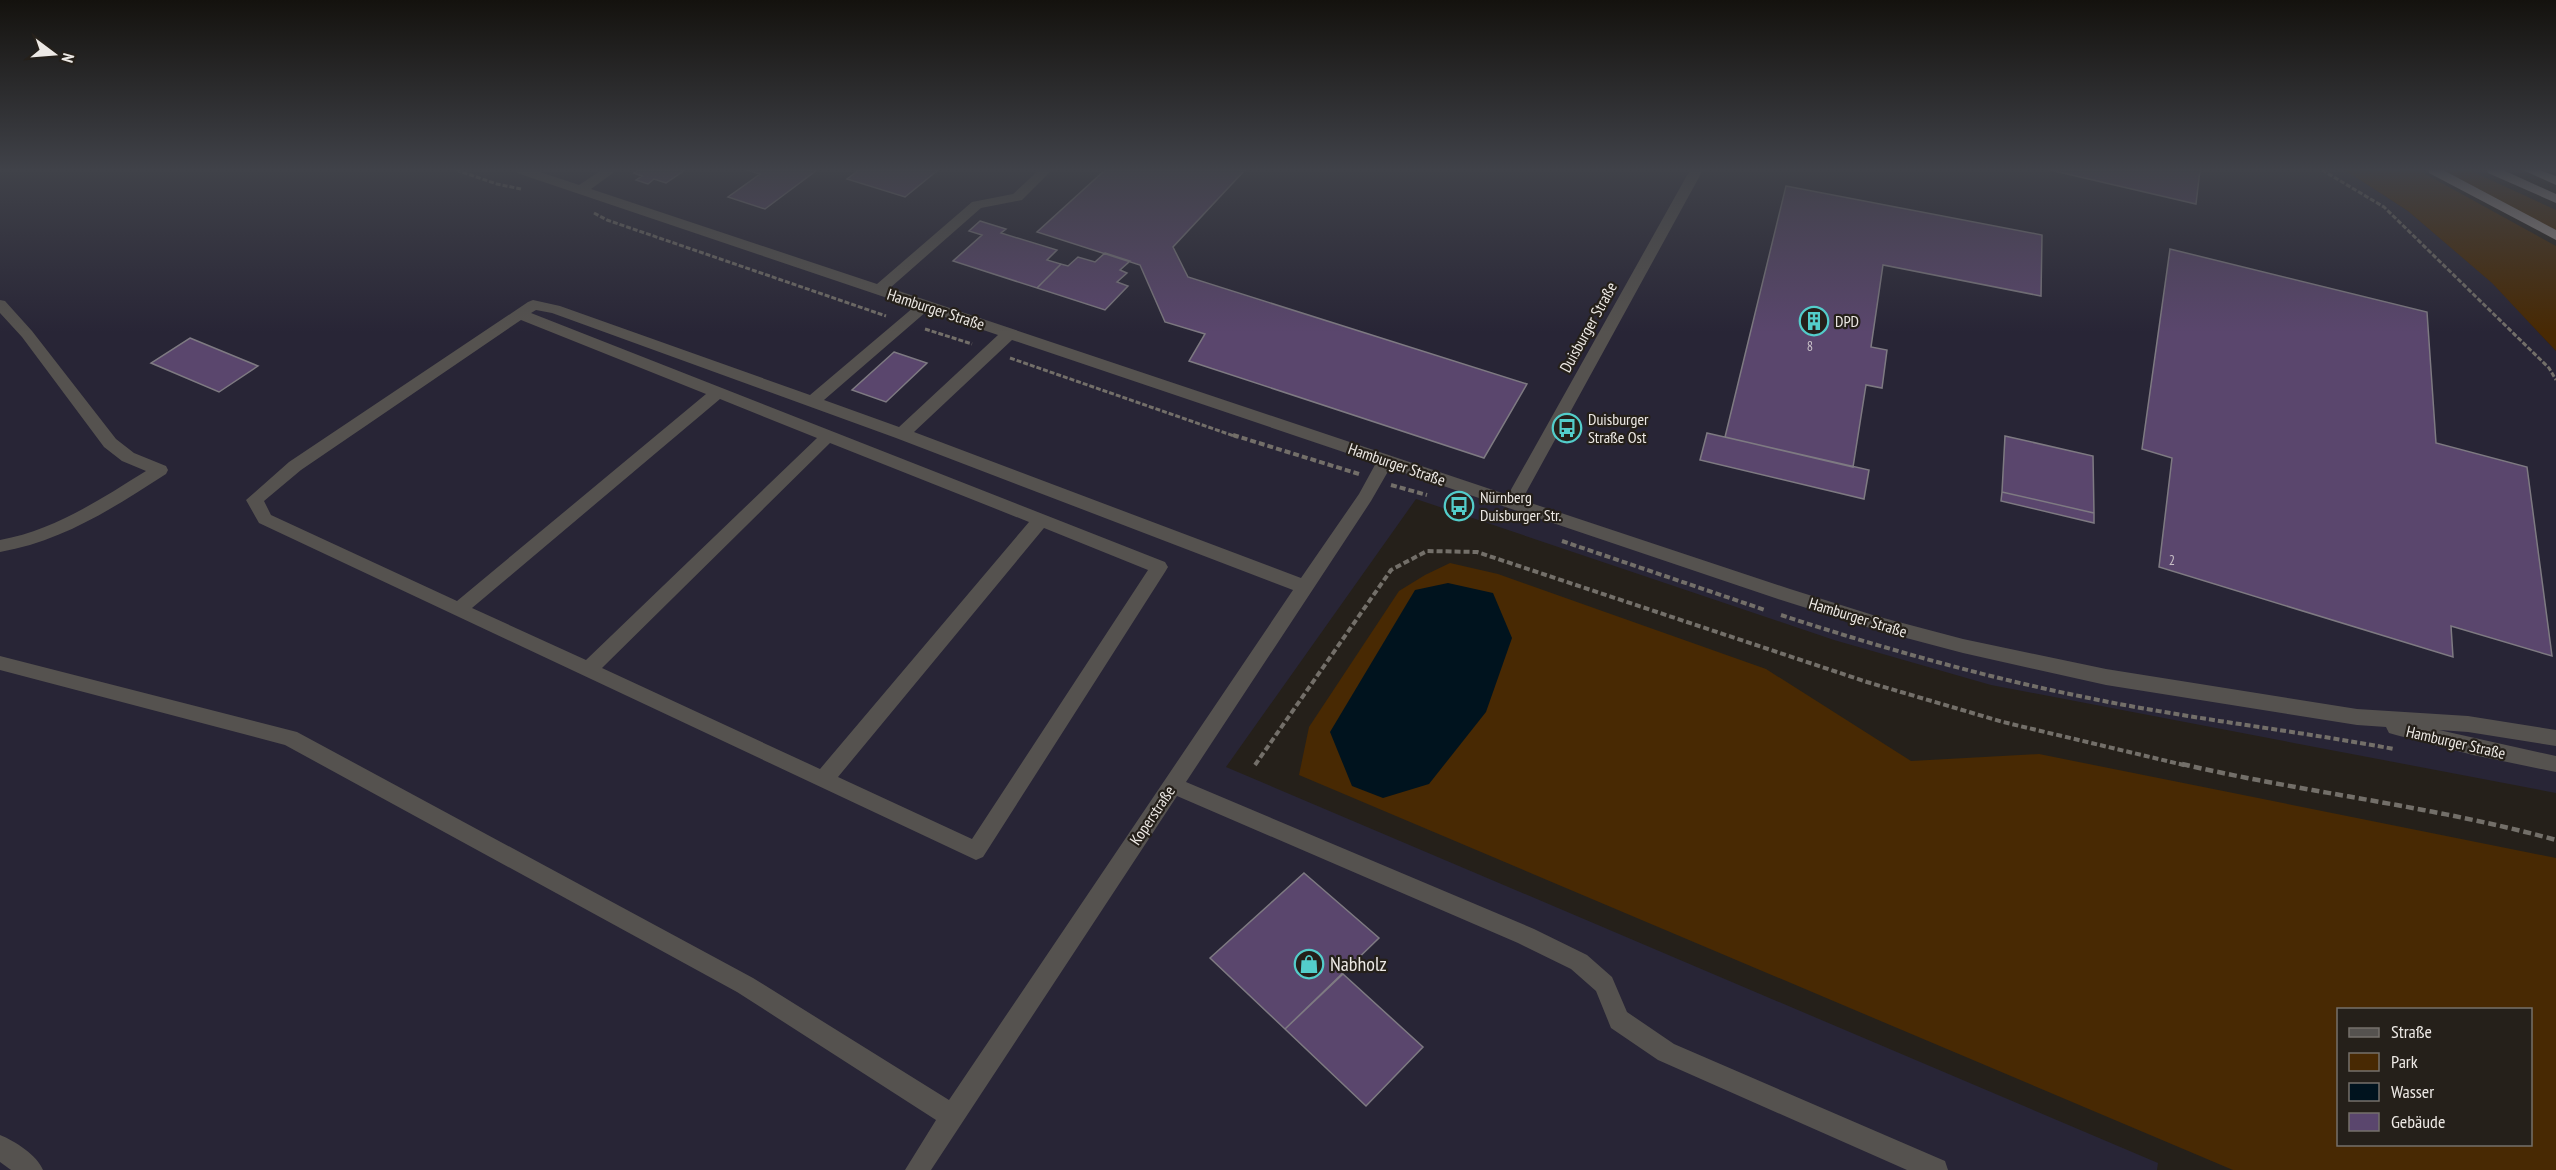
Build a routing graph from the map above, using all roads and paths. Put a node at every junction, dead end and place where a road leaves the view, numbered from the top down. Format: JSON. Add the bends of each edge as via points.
{"nodes":[{"id":1,"x":686,"y":225,"type":"edge"},
{"id":2,"x":954,"y":225,"type":"edge"},
{"id":3,"x":1667,"y":225,"type":"edge"},
{"id":4,"x":2402,"y":225,"type":"edge"},
{"id":5,"x":2535,"y":225,"type":"edge"},
{"id":6,"x":2556,"y":236,"type":"edge"},
{"id":7,"x":879,"y":290,"type":"junction"},
{"id":8,"x":0,"y":304,"type":"edge"},
{"id":9,"x":925,"y":305,"type":"junction"},
{"id":10,"x":520,"y":314,"type":"junction"},
{"id":11,"x":1010,"y":333,"type":"junction"},
{"id":12,"x":2556,"y":380,"type":"edge"},
{"id":13,"x":718,"y":391,"type":"junction"},
{"id":14,"x":812,"y":402,"type":"junction"},
{"id":15,"x":902,"y":434,"type":"junction"},
{"id":16,"x":829,"y":435,"type":"junction"},
{"id":17,"x":1386,"y":460,"type":"junction"},
{"id":18,"x":1512,"y":503,"type":"junction"},
{"id":19,"x":1041,"y":520,"type":"junction"},
{"id":20,"x":0,"y":546,"type":"edge"},
{"id":21,"x":1304,"y":587,"type":"junction"},
{"id":22,"x":459,"y":609,"type":"junction"},
{"id":23,"x":0,"y":663,"type":"edge"},
{"id":24,"x":588,"y":670,"type":"junction"},
{"id":25,"x":2356,"y":717,"type":"junction"},
{"id":26,"x":2556,"y":738,"type":"edge"},
{"id":27,"x":2556,"y":764,"type":"edge"},
{"id":28,"x":1255,"y":765,"type":"dead end"},
{"id":29,"x":824,"y":780,"type":"junction"},
{"id":30,"x":1172,"y":785,"type":"junction"},
{"id":31,"x":2556,"y":840,"type":"edge"},
{"id":32,"x":952,"y":1116,"type":"junction"},
{"id":33,"x":0,"y":1147,"type":"edge"},
{"id":34,"x":31,"y":1170,"type":"edge"},
{"id":35,"x":917,"y":1170,"type":"edge"},
{"id":36,"x":1936,"y":1170,"type":"edge"}],
"edges":[{"from":1,"to":7,"type":"street","name":"Hamburger Straße"},
{"from":2,"to":7,"type":"street"},
{"from":3,"to":18,"type":"street","name":"Duisburger Straße"},
{"from":4,"to":12,"type":"path","via":[[2549,368]]},
{"from":5,"to":6,"type":"highway"},
{"from":7,"to":9,"type":"street","name":"Hamburger Straße"},
{"from":8,"to":20,"type":"street","via":[[110,443],[128,457],[160,470],[43,537]]},
{"from":9,"to":11,"type":"street","name":"Hamburger Straße"},
{"from":9,"to":14,"type":"street"},
{"from":10,"to":13,"type":"street"},
{"from":10,"to":14,"type":"street","via":[[533,305],[555,309]]},
{"from":10,"to":22,"type":"street","via":[[295,465],[255,501],[265,519]]},
{"from":11,"to":15,"type":"street"},
{"from":11,"to":17,"type":"street","name":"Hamburger Straße"},
{"from":13,"to":16,"type":"street"},
{"from":13,"to":22,"type":"street"},
{"from":14,"to":15,"type":"street"},
{"from":15,"to":21,"type":"street"},
{"from":16,"to":19,"type":"street"},
{"from":16,"to":24,"type":"street"},
{"from":17,"to":18,"type":"street","name":"Hamburger Straße"},
{"from":17,"to":21,"type":"street","name":"Koperstraße"},
{"from":18,"to":25,"type":"street","name":"Hamburger Straße","via":[[1828,608],[1963,646],[2106,677]]},
{"from":19,"to":29,"type":"street"},
{"from":19,"to":29,"type":"street","via":[[1159,567],[976,851]]},
{"from":21,"to":30,"type":"street","name":"Koperstraße"},
{"from":22,"to":24,"type":"street"},
{"from":23,"to":32,"type":"street","via":[[290,738],[745,985]]},
{"from":24,"to":29,"type":"street"},
{"from":25,"to":26,"type":"street","name":"Hamburger Straße","via":[[2468,724]]},
{"from":25,"to":27,"type":"street","name":"Hamburger Straße"},
{"from":28,"to":31,"type":"path","via":[[1391,570],[1427,551],[1477,552],[1867,682],[2003,722],[2232,776],[2502,825]]},
{"from":30,"to":32,"type":"street","name":"Koperstraße"},
{"from":30,"to":36,"type":"street","via":[[1579,962],[1604,984],[1619,1020],[1666,1052]]},
{"from":32,"to":35,"type":"street","name":"Koperstraße"},
{"from":33,"to":34,"type":"street"}]}
